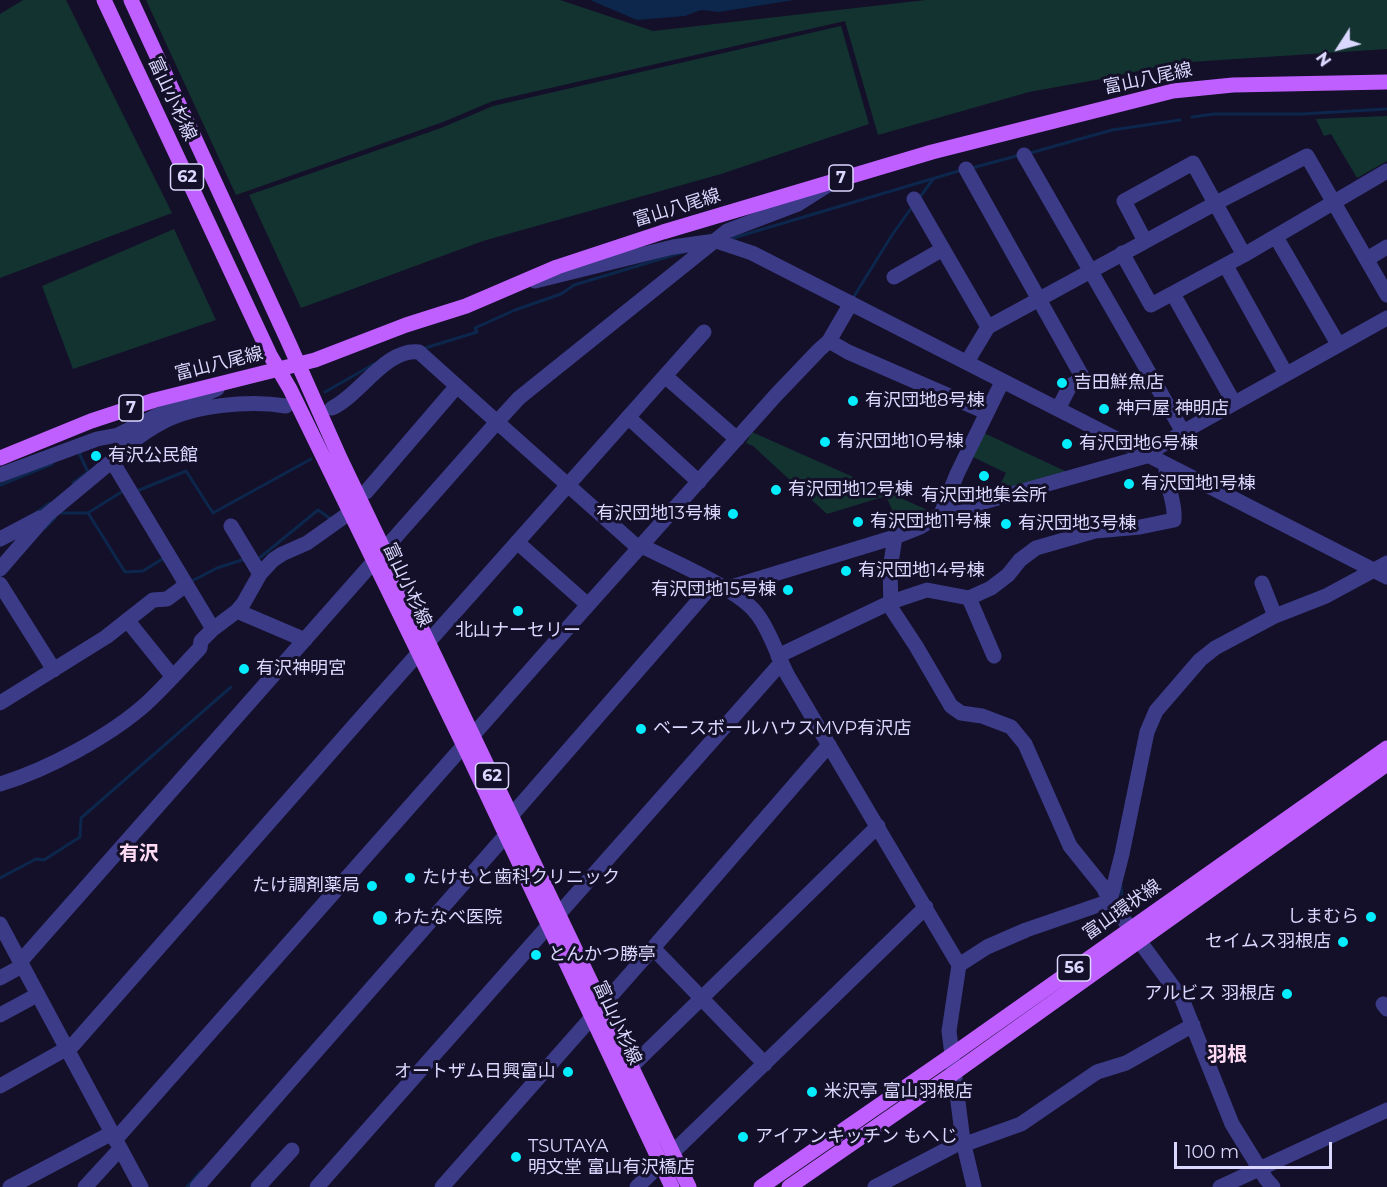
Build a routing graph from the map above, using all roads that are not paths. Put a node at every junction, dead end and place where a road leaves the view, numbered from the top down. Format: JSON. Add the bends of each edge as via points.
{"nodes":[{"id":1,"x":104,"y":0,"type":"edge"},
{"id":2,"x":131,"y":0,"type":"edge"},
{"id":3,"x":1387,"y":82,"type":"edge"},
{"id":4,"x":1024,"y":155,"type":"dead end"},
{"id":5,"x":966,"y":169,"type":"dead end"},
{"id":6,"x":1387,"y":171,"type":"edge"},
{"id":7,"x":839,"y":179,"type":"junction"},
{"id":8,"x":914,"y":199,"type":"dead end"},
{"id":9,"x":1335,"y":202,"type":"junction"},
{"id":10,"x":1216,"y":203,"type":"junction"},
{"id":11,"x":1276,"y":237,"type":"junction"},
{"id":12,"x":1145,"y":241,"type":"junction"},
{"id":13,"x":716,"y":242,"type":"junction"},
{"id":14,"x":1387,"y":247,"type":"edge"},
{"id":15,"x":943,"y":249,"type":"junction"},
{"id":16,"x":1122,"y":253,"type":"junction"},
{"id":17,"x":1244,"y":255,"type":"junction"},
{"id":18,"x":1366,"y":259,"type":"junction"},
{"id":19,"x":1226,"y":266,"type":"junction"},
{"id":20,"x":1090,"y":271,"type":"junction"},
{"id":21,"x":894,"y":277,"type":"dead end"},
{"id":22,"x":517,"y":285,"type":"junction"},
{"id":23,"x":1173,"y":294,"type":"junction"},
{"id":24,"x":1387,"y":295,"type":"edge"},
{"id":25,"x":1038,"y":301,"type":"junction"},
{"id":26,"x":851,"y":303,"type":"junction"},
{"id":27,"x":1387,"y":318,"type":"edge"},
{"id":28,"x":988,"y":327,"type":"junction"},
{"id":29,"x":704,"y":332,"type":"dead end"},
{"id":30,"x":829,"y":341,"type":"junction"},
{"id":31,"x":1338,"y":344,"type":"junction"},
{"id":32,"x":967,"y":362,"type":"junction"},
{"id":33,"x":299,"y":364,"type":"junction"},
{"id":34,"x":278,"y":370,"type":"junction"},
{"id":35,"x":1286,"y":374,"type":"junction"},
{"id":36,"x":665,"y":376,"type":"junction"},
{"id":37,"x":243,"y":377,"type":"junction"},
{"id":38,"x":1002,"y":382,"type":"junction"},
{"id":39,"x":458,"y":386,"type":"junction"},
{"id":40,"x":1234,"y":403,"type":"junction"},
{"id":41,"x":286,"y":406,"type":"dead end"},
{"id":42,"x":332,"y":408,"type":"dead end"},
{"id":43,"x":1058,"y":409,"type":"junction"},
{"id":44,"x":987,"y":412,"type":"junction"},
{"id":45,"x":628,"y":417,"type":"junction"},
{"id":46,"x":497,"y":422,"type":"junction"},
{"id":47,"x":1183,"y":432,"type":"junction"},
{"id":48,"x":737,"y":439,"type":"junction"},
{"id":49,"x":122,"y":441,"type":"junction"},
{"id":50,"x":1150,"y":455,"type":"junction"},
{"id":51,"x":0,"y":458,"type":"edge"},
{"id":52,"x":112,"y":461,"type":"junction"},
{"id":53,"x":1166,"y":466,"type":"junction"},
{"id":54,"x":0,"y":475,"type":"edge"},
{"id":55,"x":699,"y":482,"type":"junction"},
{"id":56,"x":569,"y":484,"type":"junction"},
{"id":57,"x":366,"y":492,"type":"dead end"},
{"id":58,"x":940,"y":514,"type":"junction"},
{"id":59,"x":46,"y":515,"type":"junction"},
{"id":60,"x":345,"y":516,"type":"dead end"},
{"id":61,"x":231,"y":526,"type":"dead end"},
{"id":62,"x":895,"y":537,"type":"junction"},
{"id":63,"x":0,"y":539,"type":"edge"},
{"id":64,"x":517,"y":542,"type":"junction"},
{"id":65,"x":642,"y":546,"type":"junction"},
{"id":66,"x":379,"y":556,"type":"junction"},
{"id":67,"x":0,"y":569,"type":"edge"},
{"id":68,"x":1383,"y":570,"type":"edge"},
{"id":69,"x":260,"y":574,"type":"junction"},
{"id":70,"x":1262,"y":583,"type":"dead end"},
{"id":71,"x":0,"y":585,"type":"edge"},
{"id":72,"x":186,"y":585,"type":"junction"},
{"id":73,"x":720,"y":586,"type":"junction"},
{"id":74,"x":969,"y":598,"type":"junction"},
{"id":75,"x":891,"y":602,"type":"junction"},
{"id":76,"x":588,"y":605,"type":"junction"},
{"id":77,"x":237,"y":611,"type":"junction"},
{"id":78,"x":1275,"y":616,"type":"junction"},
{"id":79,"x":128,"y":620,"type":"junction"},
{"id":80,"x":213,"y":628,"type":"junction"},
{"id":81,"x":305,"y":640,"type":"junction"},
{"id":82,"x":423,"y":648,"type":"junction"},
{"id":83,"x":994,"y":656,"type":"dead end"},
{"id":84,"x":779,"y":660,"type":"junction"},
{"id":85,"x":54,"y":670,"type":"junction"},
{"id":86,"x":172,"y":677,"type":"junction"},
{"id":87,"x":0,"y":703,"type":"edge"},
{"id":88,"x":469,"y":740,"type":"junction"},
{"id":89,"x":829,"y":745,"type":"junction"},
{"id":90,"x":1387,"y":748,"type":"edge"},
{"id":91,"x":1387,"y":764,"type":"edge"},
{"id":92,"x":0,"y":784,"type":"edge"},
{"id":93,"x":511,"y":816,"type":"junction"},
{"id":94,"x":878,"y":826,"type":"junction"},
{"id":95,"x":506,"y":835,"type":"junction"},
{"id":96,"x":1110,"y":901,"type":"junction"},
{"id":97,"x":926,"y":907,"type":"junction"},
{"id":98,"x":553,"y":919,"type":"junction"},
{"id":99,"x":0,"y":924,"type":"edge"},
{"id":100,"x":1130,"y":928,"type":"junction"},
{"id":101,"x":1139,"y":940,"type":"junction"},
{"id":102,"x":653,"y":948,"type":"junction"},
{"id":103,"x":21,"y":964,"type":"junction"},
{"id":104,"x":959,"y":965,"type":"junction"},
{"id":105,"x":0,"y":978,"type":"edge"},
{"id":106,"x":37,"y":995,"type":"junction"},
{"id":107,"x":702,"y":998,"type":"junction"},
{"id":108,"x":597,"y":1012,"type":"junction"},
{"id":109,"x":0,"y":1015,"type":"edge"},
{"id":110,"x":1193,"y":1025,"type":"junction"},
{"id":111,"x":66,"y":1049,"type":"junction"},
{"id":112,"x":952,"y":1055,"type":"junction"},
{"id":113,"x":765,"y":1064,"type":"junction"},
{"id":114,"x":631,"y":1067,"type":"junction"},
{"id":115,"x":954,"y":1073,"type":"junction"},
{"id":116,"x":0,"y":1086,"type":"edge"},
{"id":117,"x":1387,"y":1110,"type":"edge"},
{"id":118,"x":116,"y":1140,"type":"junction"},
{"id":119,"x":963,"y":1141,"type":"junction"},
{"id":120,"x":292,"y":1150,"type":"dead end"},
{"id":121,"x":666,"y":1158,"type":"junction"},
{"id":122,"x":1260,"y":1169,"type":"junction"},
{"id":123,"x":10,"y":1187,"type":"edge"},
{"id":124,"x":85,"y":1187,"type":"edge"},
{"id":125,"x":141,"y":1187,"type":"edge"},
{"id":126,"x":197,"y":1187,"type":"edge"},
{"id":127,"x":258,"y":1187,"type":"edge"},
{"id":128,"x":317,"y":1187,"type":"edge"},
{"id":129,"x":442,"y":1187,"type":"edge"},
{"id":130,"x":637,"y":1187,"type":"edge"},
{"id":131,"x":672,"y":1187,"type":"edge"},
{"id":132,"x":689,"y":1187,"type":"edge"},
{"id":133,"x":761,"y":1187,"type":"edge"},
{"id":134,"x":789,"y":1187,"type":"edge"},
{"id":135,"x":874,"y":1187,"type":"edge"},
{"id":136,"x":974,"y":1187,"type":"edge"},
{"id":137,"x":1220,"y":1187,"type":"edge"},
{"id":138,"x":1274,"y":1187,"type":"edge"}],
"edges":[{"from":1,"to":34,"type":"main road","name":"富山小杉線","number":"62"},
{"from":2,"to":33,"type":"main road","name":"富山小杉線","number":"62"},
{"from":3,"to":7,"type":"main road","name":"富山八尾線","number":"7","via":[[1233,85],[1173,91]]},
{"from":4,"to":20,"type":"street"},
{"from":5,"to":25,"type":"street"},
{"from":6,"to":9,"type":"street"},
{"from":7,"to":13,"type":"street","via":[[798,204],[727,231]]},
{"from":7,"to":22,"type":"main road","name":"富山八尾線","number":"7","via":[[556,267]]},
{"from":8,"to":15,"type":"street"},
{"from":9,"to":10,"type":"street","via":[[1307,156]]},
{"from":9,"to":11,"type":"street"},
{"from":9,"to":18,"type":"street"},
{"from":10,"to":12,"type":"street"},
{"from":10,"to":12,"type":"street","via":[[1192,163],[1124,201]]},
{"from":10,"to":17,"type":"street"},
{"from":11,"to":17,"type":"street"},
{"from":11,"to":31,"type":"street"},
{"from":12,"to":16,"type":"street"},
{"from":13,"to":22,"type":"street","via":[[673,248]]},
{"from":13,"to":26,"type":"street","via":[[752,253]]},
{"from":13,"to":46,"type":"street","via":[[696,254],[519,398]]},
{"from":14,"to":18,"type":"street"},
{"from":15,"to":21,"type":"street"},
{"from":15,"to":28,"type":"street"},
{"from":16,"to":20,"type":"street"},
{"from":16,"to":23,"type":"street","via":[[1151,305]]},
{"from":17,"to":19,"type":"street"},
{"from":18,"to":24,"type":"street"},
{"from":19,"to":23,"type":"street"},
{"from":19,"to":35,"type":"street"},
{"from":20,"to":25,"type":"street"},
{"from":20,"to":47,"type":"street"},
{"from":22,"to":33,"type":"main road","name":"富山八尾線","number":"7"},
{"from":23,"to":40,"type":"street"},
{"from":25,"to":28,"type":"street"},
{"from":25,"to":43,"type":"street","via":[[1083,378],[1070,387]]},
{"from":26,"to":30,"type":"street"},
{"from":26,"to":32,"type":"street"},
{"from":27,"to":31,"type":"street"},
{"from":28,"to":32,"type":"street"},
{"from":29,"to":36,"type":"street"},
{"from":30,"to":44,"type":"street"},
{"from":30,"to":48,"type":"street"},
{"from":31,"to":35,"type":"street"},
{"from":32,"to":38,"type":"street"},
{"from":33,"to":34,"type":"main road","name":"富山八尾線","number":"7"},
{"from":33,"to":66,"type":"main road","name":"富山小杉線","number":"62"},
{"from":34,"to":37,"type":"main road","name":"富山八尾線","number":"7"},
{"from":34,"to":66,"type":"main road","name":"富山小杉線","number":"62"},
{"from":35,"to":40,"type":"street"},
{"from":36,"to":45,"type":"street"},
{"from":36,"to":48,"type":"street"},
{"from":37,"to":49,"type":"street","via":[[158,415]]},
{"from":37,"to":51,"type":"main road","name":"富山八尾線","number":"7","via":[[91,421]]},
{"from":38,"to":43,"type":"street"},
{"from":38,"to":44,"type":"street"},
{"from":39,"to":42,"type":"street","via":[[418,352],[411,351],[387,362]]},
{"from":39,"to":46,"type":"street"},
{"from":39,"to":57,"type":"street"},
{"from":40,"to":47,"type":"street"},
{"from":41,"to":49,"type":"street","via":[[201,409]]},
{"from":43,"to":50,"type":"street"},
{"from":44,"to":58,"type":"street"},
{"from":45,"to":55,"type":"street"},
{"from":45,"to":56,"type":"street"},
{"from":46,"to":56,"type":"street"},
{"from":46,"to":66,"type":"street"},
{"from":47,"to":50,"type":"street"},
{"from":48,"to":55,"type":"street"},
{"from":49,"to":52,"type":"street"},
{"from":49,"to":54,"type":"street","via":[[97,439]]},
{"from":50,"to":53,"type":"street"},
{"from":50,"to":58,"type":"street"},
{"from":52,"to":59,"type":"street"},
{"from":52,"to":72,"type":"street"},
{"from":53,"to":68,"type":"street"},
{"from":53,"to":74,"type":"street","via":[[1174,520],[1095,531],[1036,548],[991,588]]},
{"from":55,"to":65,"type":"street"},
{"from":56,"to":64,"type":"street"},
{"from":56,"to":65,"type":"street","via":[[634,544]]},
{"from":58,"to":62,"type":"street"},
{"from":59,"to":63,"type":"street"},
{"from":59,"to":67,"type":"street"},
{"from":60,"to":69,"type":"street","via":[[307,543],[282,554]]},
{"from":61,"to":69,"type":"street"},
{"from":62,"to":73,"type":"street"},
{"from":62,"to":75,"type":"street","via":[[890,569]]},
{"from":64,"to":76,"type":"street"},
{"from":64,"to":82,"type":"street"},
{"from":65,"to":73,"type":"street"},
{"from":65,"to":76,"type":"street"},
{"from":66,"to":81,"type":"street"},
{"from":66,"to":82,"type":"main road","name":"富山小杉線","number":"62"},
{"from":68,"to":78,"type":"street"},
{"from":69,"to":77,"type":"street"},
{"from":70,"to":78,"type":"street"},
{"from":71,"to":85,"type":"street"},
{"from":72,"to":79,"type":"street","via":[[167,599],[153,600]]},
{"from":72,"to":80,"type":"street"},
{"from":73,"to":84,"type":"street","via":[[756,612]]},
{"from":73,"to":93,"type":"street"},
{"from":74,"to":75,"type":"street","via":[[927,590]]},
{"from":74,"to":83,"type":"street"},
{"from":75,"to":84,"type":"street"},
{"from":75,"to":96,"type":"street","via":[[951,706],[961,713],[1011,727],[1025,744],[1070,846]]},
{"from":76,"to":88,"type":"street"},
{"from":77,"to":80,"type":"street"},
{"from":77,"to":81,"type":"street"},
{"from":78,"to":96,"type":"street","via":[[1215,648],[1156,711],[1147,732]]},
{"from":79,"to":85,"type":"street"},
{"from":79,"to":86,"type":"street"},
{"from":80,"to":86,"type":"street"},
{"from":81,"to":103,"type":"street"},
{"from":82,"to":88,"type":"main road","name":"富山小杉線","number":"62"},
{"from":82,"to":111,"type":"street"},
{"from":84,"to":89,"type":"street"},
{"from":84,"to":98,"type":"street"},
{"from":85,"to":87,"type":"street"},
{"from":86,"to":92,"type":"street","via":[[147,704],[89,744]]},
{"from":88,"to":93,"type":"main road","name":"富山小杉線","number":"62"},
{"from":88,"to":95,"type":"main road","name":"富山小杉線","number":"62"},
{"from":88,"to":118,"type":"street"},
{"from":89,"to":94,"type":"street"},
{"from":89,"to":102,"type":"street"},
{"from":90,"to":100,"type":"main road","name":"富山環状線","number":"56"},
{"from":91,"to":101,"type":"main road","name":"富山環状線","number":"56"},
{"from":93,"to":98,"type":"main road","name":"富山小杉線","number":"62"},
{"from":94,"to":97,"type":"street"},
{"from":94,"to":107,"type":"street"},
{"from":95,"to":98,"type":"main road","name":"富山小杉線","number":"62"},
{"from":95,"to":126,"type":"street"},
{"from":96,"to":100,"type":"street"},
{"from":96,"to":104,"type":"street","via":[[1016,934]]},
{"from":97,"to":104,"type":"street"},
{"from":97,"to":113,"type":"street"},
{"from":98,"to":108,"type":"main road","name":"富山小杉線","number":"62"},
{"from":98,"to":128,"type":"street"},
{"from":99,"to":103,"type":"street"},
{"from":100,"to":101,"type":"street"},
{"from":100,"to":112,"type":"main road","name":"富山環状線","number":"56"},
{"from":101,"to":110,"type":"street","via":[[1182,999]]},
{"from":101,"to":115,"type":"main road","name":"富山環状線","number":"56"},
{"from":102,"to":107,"type":"street"},
{"from":102,"to":108,"type":"street"},
{"from":103,"to":105,"type":"street"},
{"from":103,"to":106,"type":"street"},
{"from":104,"to":112,"type":"street","via":[[951,1012]]},
{"from":106,"to":109,"type":"street"},
{"from":106,"to":111,"type":"street"},
{"from":107,"to":113,"type":"street"},
{"from":107,"to":114,"type":"street"},
{"from":108,"to":114,"type":"main road","name":"富山小杉線","number":"62"},
{"from":108,"to":121,"type":"main road","name":"富山小杉線","number":"62"},
{"from":108,"to":129,"type":"street"},
{"from":110,"to":119,"type":"street","via":[[1126,1062],[1097,1072],[1021,1124],[971,1142]]},
{"from":110,"to":122,"type":"street","via":[[1232,1124]]},
{"from":111,"to":116,"type":"street"},
{"from":111,"to":118,"type":"street"},
{"from":112,"to":115,"type":"street"},
{"from":112,"to":133,"type":"main road","name":"富山環状線","number":"56"},
{"from":113,"to":121,"type":"street"},
{"from":114,"to":121,"type":"main road","name":"富山小杉線","number":"62"},
{"from":115,"to":119,"type":"street"},
{"from":115,"to":134,"type":"main road","name":"富山環状線","number":"56"},
{"from":117,"to":122,"type":"street"},
{"from":118,"to":123,"type":"street"},
{"from":118,"to":124,"type":"street"},
{"from":118,"to":125,"type":"street"},
{"from":119,"to":135,"type":"street"},
{"from":119,"to":136,"type":"street"},
{"from":120,"to":127,"type":"street"},
{"from":121,"to":130,"type":"street"},
{"from":121,"to":131,"type":"main road","name":"富山小杉線","number":"62"},
{"from":121,"to":132,"type":"main road","name":"富山小杉線","number":"62"},
{"from":122,"to":137,"type":"street"},
{"from":122,"to":138,"type":"street"}]}
